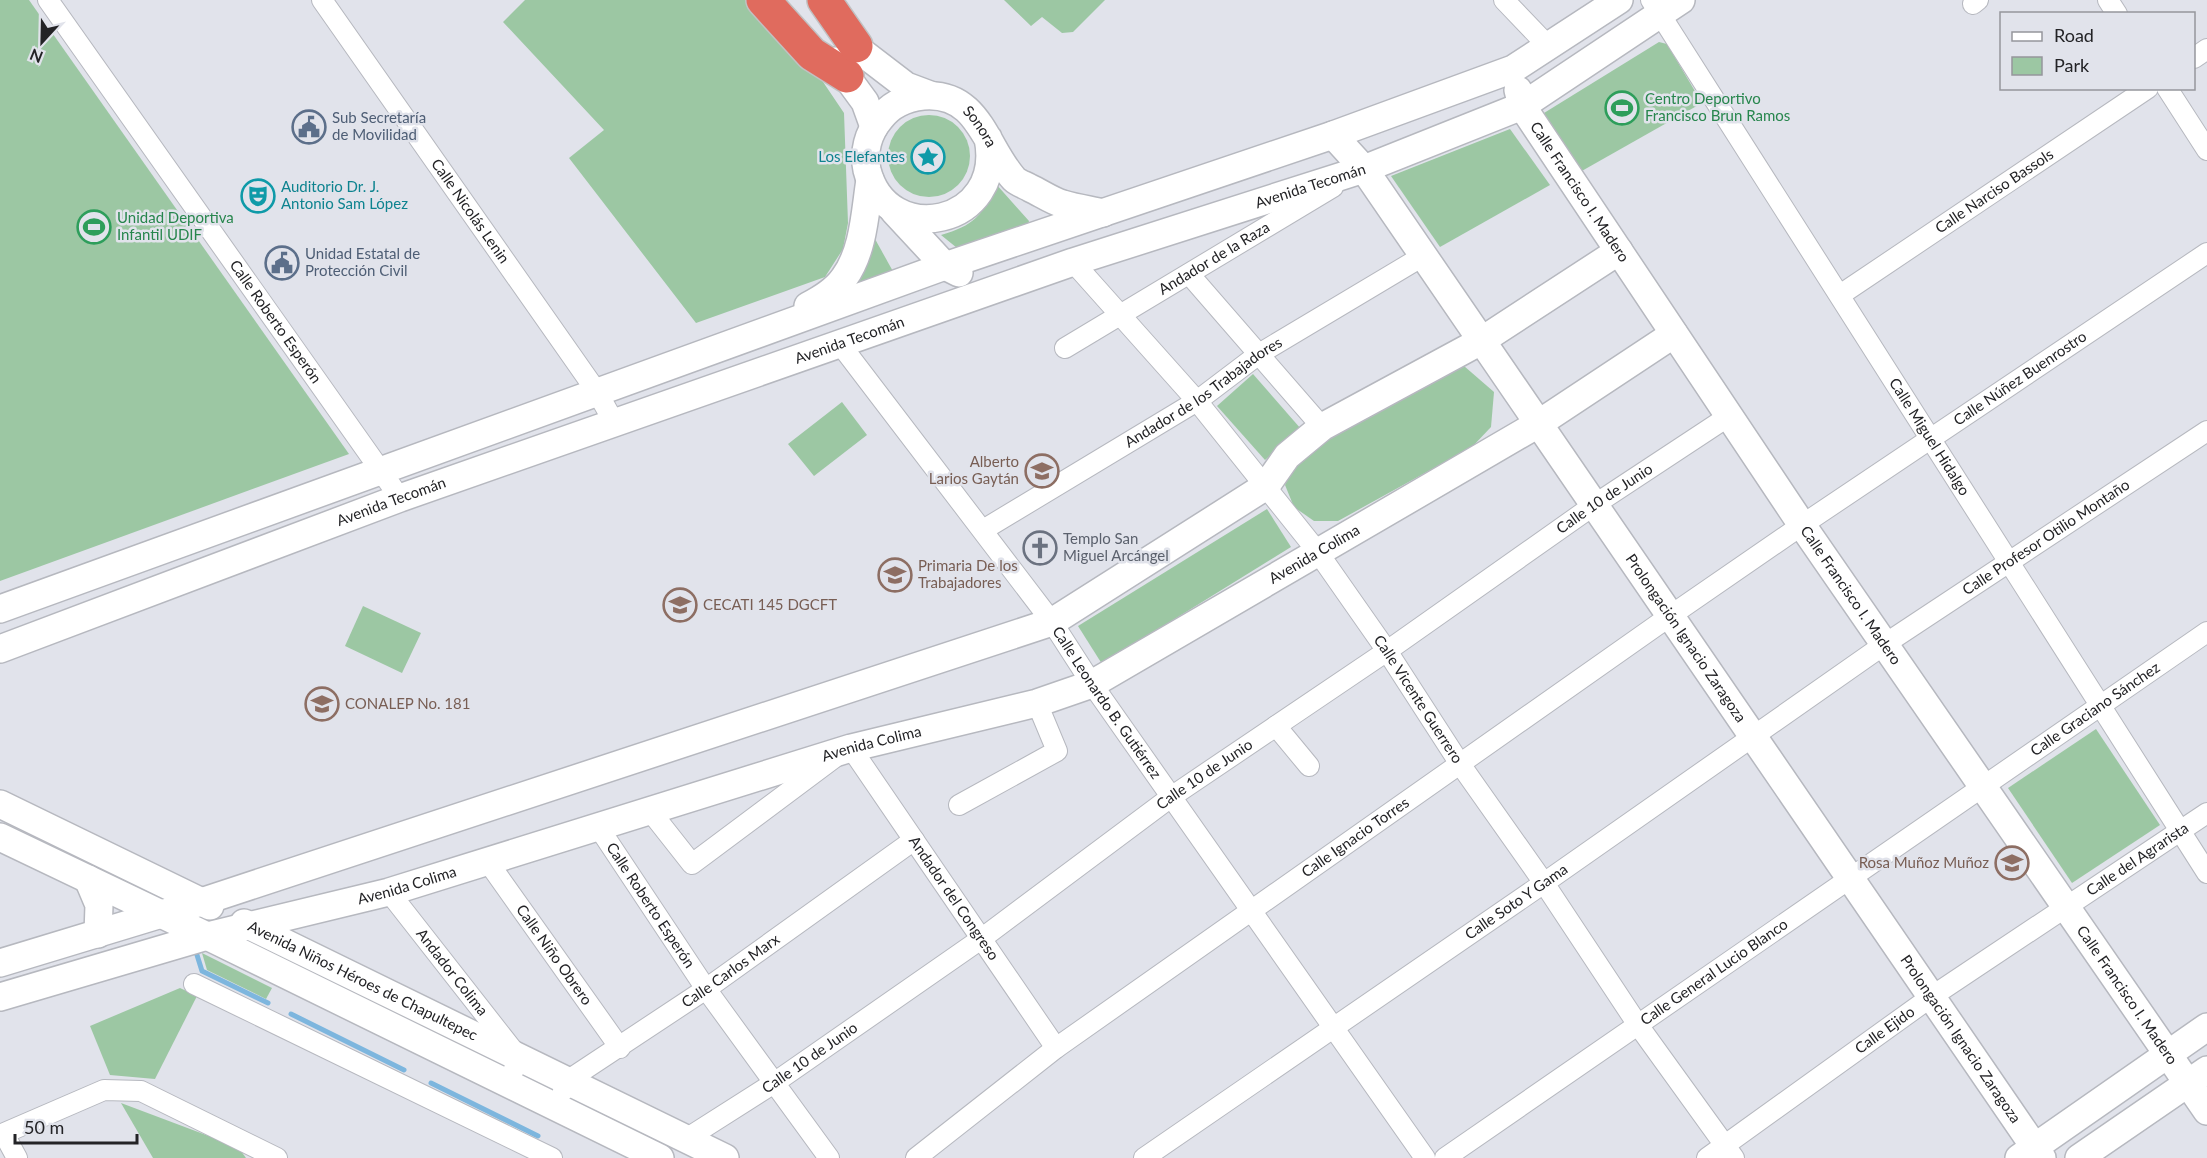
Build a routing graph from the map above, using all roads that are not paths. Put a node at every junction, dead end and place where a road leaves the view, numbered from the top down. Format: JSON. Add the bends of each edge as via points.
{"nodes":[{"id":1,"x":48,"y":0,"type":"edge"},
{"id":2,"x":322,"y":0,"type":"edge"},
{"id":3,"x":763,"y":0,"type":"edge"},
{"id":4,"x":785,"y":0,"type":"edge"},
{"id":5,"x":817,"y":0,"type":"edge"},
{"id":6,"x":824,"y":0,"type":"edge"},
{"id":7,"x":1504,"y":0,"type":"edge"},
{"id":8,"x":1620,"y":0,"type":"edge"},
{"id":9,"x":1664,"y":5,"type":"edge"},
{"id":10,"x":1548,"y":46,"type":"junction"},
{"id":11,"x":852,"y":61,"type":"junction"},
{"id":12,"x":1513,"y":69,"type":"junction"},
{"id":13,"x":2145,"y":90,"type":"edge"},
{"id":14,"x":2168,"y":90,"type":"edge"},
{"id":15,"x":930,"y":95,"type":"junction"},
{"id":16,"x":1522,"y":106,"type":"junction"},
{"id":17,"x":874,"y":127,"type":"junction"},
{"id":18,"x":1332,"y":135,"type":"junction"},
{"id":19,"x":988,"y":138,"type":"junction"},
{"id":20,"x":2207,"y":150,"type":"edge"},
{"id":21,"x":1364,"y":169,"type":"junction"},
{"id":22,"x":870,"y":180,"type":"junction"},
{"id":23,"x":1015,"y":180,"type":"junction"},
{"id":24,"x":891,"y":207,"type":"junction"},
{"id":25,"x":1103,"y":213,"type":"junction"},
{"id":26,"x":1048,"y":232,"type":"junction"},
{"id":27,"x":1619,"y":250,"type":"junction"},
{"id":28,"x":2207,"y":253,"type":"edge"},
{"id":29,"x":1423,"y":256,"type":"junction"},
{"id":30,"x":1074,"y":262,"type":"junction"},
{"id":31,"x":945,"y":266,"type":"junction"},
{"id":32,"x":1189,"y":274,"type":"junction"},
{"id":33,"x":992,"y":291,"type":"junction"},
{"id":34,"x":1840,"y":295,"type":"junction"},
{"id":35,"x":1120,"y":315,"type":"junction"},
{"id":36,"x":758,"y":334,"type":"junction"},
{"id":37,"x":1674,"y":334,"type":"junction"},
{"id":38,"x":1482,"y":341,"type":"junction"},
{"id":39,"x":840,"y":344,"type":"junction"},
{"id":40,"x":1065,"y":348,"type":"dead end"},
{"id":41,"x":1259,"y":354,"type":"junction"},
{"id":42,"x":597,"y":392,"type":"junction"},
{"id":43,"x":1197,"y":401,"type":"junction"},
{"id":44,"x":1729,"y":416,"type":"junction"},
{"id":45,"x":615,"y":424,"type":"junction"},
{"id":46,"x":1538,"y":424,"type":"junction"},
{"id":47,"x":1322,"y":427,"type":"junction"},
{"id":48,"x":2207,"y":430,"type":"edge"},
{"id":49,"x":1931,"y":439,"type":"junction"},
{"id":50,"x":381,"y":470,"type":"junction"},
{"id":51,"x":1266,"y":486,"type":"junction"},
{"id":52,"x":400,"y":498,"type":"junction"},
{"id":53,"x":1594,"y":505,"type":"junction"},
{"id":54,"x":1802,"y":525,"type":"junction"},
{"id":55,"x":983,"y":530,"type":"junction"},
{"id":56,"x":1317,"y":551,"type":"junction"},
{"id":57,"x":2009,"y":561,"type":"junction"},
{"id":58,"x":0,"y":609,"type":"edge"},
{"id":59,"x":1670,"y":616,"type":"junction"},
{"id":60,"x":1052,"y":622,"type":"junction"},
{"id":61,"x":2207,"y":632,"type":"edge"},
{"id":62,"x":1885,"y":644,"type":"junction"},
{"id":63,"x":0,"y":649,"type":"edge"},
{"id":64,"x":1387,"y":651,"type":"junction"},
{"id":65,"x":1092,"y":684,"type":"junction"},
{"id":66,"x":1037,"y":703,"type":"junction"},
{"id":67,"x":2100,"y":706,"type":"junction"},
{"id":68,"x":1276,"y":726,"type":"junction"},
{"id":69,"x":1752,"y":735,"type":"junction"},
{"id":70,"x":848,"y":750,"type":"junction"},
{"id":71,"x":1460,"y":764,"type":"junction"},
{"id":72,"x":1309,"y":766,"type":"dead end"},
{"id":73,"x":1984,"y":786,"type":"junction"},
{"id":74,"x":1171,"y":797,"type":"junction"},
{"id":75,"x":0,"y":804,"type":"edge"},
{"id":76,"x":959,"y":805,"type":"dead end"},
{"id":77,"x":651,"y":812,"type":"junction"},
{"id":78,"x":2207,"y":813,"type":"edge"},
{"id":79,"x":599,"y":828,"type":"junction"},
{"id":80,"x":2180,"y":831,"type":"junction"},
{"id":81,"x":0,"y":837,"type":"edge"},
{"id":82,"x":914,"y":840,"type":"junction"},
{"id":83,"x":488,"y":862,"type":"junction"},
{"id":84,"x":2207,"y":873,"type":"edge"},
{"id":85,"x":88,"y":879,"type":"junction"},
{"id":86,"x":1850,"y":879,"type":"junction"},
{"id":87,"x":1544,"y":883,"type":"junction"},
{"id":88,"x":389,"y":892,"type":"junction"},
{"id":89,"x":201,"y":902,"type":"junction"},
{"id":90,"x":2067,"y":906,"type":"junction"},
{"id":91,"x":1251,"y":910,"type":"junction"},
{"id":92,"x":162,"y":914,"type":"junction"},
{"id":93,"x":249,"y":925,"type":"junction"},
{"id":94,"x":98,"y":934,"type":"junction"},
{"id":95,"x":207,"y":936,"type":"junction"},
{"id":96,"x":981,"y":939,"type":"junction"},
{"id":97,"x":0,"y":963,"type":"edge"},
{"id":98,"x":194,"y":984,"type":"dead end"},
{"id":99,"x":706,"y":989,"type":"junction"},
{"id":100,"x":0,"y":997,"type":"edge"},
{"id":101,"x":1931,"y":997,"type":"junction"},
{"id":102,"x":1638,"y":1025,"type":"junction"},
{"id":103,"x":2207,"y":1027,"type":"edge"},
{"id":104,"x":1333,"y":1028,"type":"junction"},
{"id":105,"x":620,"y":1048,"type":"junction"},
{"id":106,"x":1056,"y":1048,"type":"junction"},
{"id":107,"x":2167,"y":1053,"type":"junction"},
{"id":108,"x":519,"y":1058,"type":"junction"},
{"id":109,"x":2197,"y":1076,"type":"edge"},
{"id":110,"x":567,"y":1081,"type":"junction"},
{"id":111,"x":774,"y":1083,"type":"junction"},
{"id":112,"x":507,"y":1085,"type":"junction"},
{"id":113,"x":555,"y":1107,"type":"junction"},
{"id":114,"x":2207,"y":1111,"type":"edge"},
{"id":115,"x":675,"y":1134,"type":"junction"},
{"id":116,"x":2,"y":1135,"type":"edge"},
{"id":117,"x":1729,"y":1152,"type":"edge"},
{"id":118,"x":2032,"y":1154,"type":"edge"},
{"id":119,"x":646,"y":1156,"type":"edge"},
{"id":120,"x":17,"y":1158,"type":"edge"},
{"id":121,"x":277,"y":1158,"type":"edge"},
{"id":122,"x":552,"y":1158,"type":"edge"},
{"id":123,"x":725,"y":1158,"type":"edge"},
{"id":124,"x":830,"y":1158,"type":"edge"},
{"id":125,"x":916,"y":1158,"type":"edge"},
{"id":126,"x":1144,"y":1158,"type":"edge"},
{"id":127,"x":1425,"y":1158,"type":"edge"},
{"id":128,"x":1445,"y":1158,"type":"edge"},
{"id":129,"x":1707,"y":1158,"type":"edge"},
{"id":130,"x":2079,"y":1158,"type":"edge"}],
"edges":[{"from":1,"to":50,"type":"street","name":"Calle Roberto Esperón"},
{"from":2,"to":42,"type":"street","name":"Calle Nicolás Lenin"},
{"from":3,"to":11,"type":"highway","via":[[812,54]]},
{"from":4,"to":11,"type":"street","name":"Sonora"},
{"from":5,"to":11,"type":"street","name":"Sonora"},
{"from":6,"to":11,"type":"highway"},
{"from":7,"to":10,"type":"street"},
{"from":8,"to":10,"type":"street"},
{"from":9,"to":16,"type":"street","name":"Avenida Tecomán"},
{"from":9,"to":34,"type":"street","name":"Calle Miguel Hidalgo"},
{"from":10,"to":12,"type":"street"},
{"from":11,"to":15,"type":"street","name":"Sonora"},
{"from":11,"to":17,"type":"street","name":"Sonora"},
{"from":12,"to":16,"type":"street","name":"Calle Francisco I. Madero"},
{"from":12,"to":18,"type":"street"},
{"from":13,"to":34,"type":"street","name":"Calle Narciso Bassols"},
{"from":14,"to":20,"type":"street"},
{"from":15,"to":17,"type":"street","name":"Sonora","via":[[898,103]]},
{"from":15,"to":19,"type":"street","name":"Sonora","via":[[966,108]]},
{"from":16,"to":21,"type":"street","name":"Avenida Tecomán"},
{"from":16,"to":27,"type":"street","name":"Calle Francisco I. Madero"},
{"from":17,"to":22,"type":"street","name":"Sonora","via":[[866,153]]},
{"from":18,"to":21,"type":"street","name":"Prolongación Ignacio Zaragoza"},
{"from":18,"to":25,"type":"street"},
{"from":19,"to":23,"type":"street"},
{"from":19,"to":24,"type":"street","name":"Sonora","via":[[990,164],[984,185],[972,202],[954,214],[933,219],[911,217]]},
{"from":21,"to":29,"type":"street","name":"Prolongación Ignacio Zaragoza"},
{"from":21,"to":30,"type":"street","name":"Avenida Tecomán"},
{"from":21,"to":32,"type":"street","name":"Andador de la Raza"},
{"from":22,"to":24,"type":"street","name":"Sonora"},
{"from":22,"to":36,"type":"street","via":[[857,252],[845,278],[825,297]]},
{"from":23,"to":25,"type":"street","via":[[1061,204]]},
{"from":23,"to":26,"type":"street"},
{"from":24,"to":31,"type":"street","name":"Sonora"},
{"from":25,"to":26,"type":"street"},
{"from":26,"to":30,"type":"street"},
{"from":26,"to":31,"type":"street"},
{"from":27,"to":37,"type":"street","name":"Calle Francisco I. Madero"},
{"from":27,"to":38,"type":"street"},
{"from":28,"to":49,"type":"street","name":"Calle Núñez Buenrostro"},
{"from":29,"to":38,"type":"street","name":"Prolongación Ignacio Zaragoza"},
{"from":29,"to":41,"type":"street","name":"Andador de los Trabajadores"},
{"from":30,"to":33,"type":"street","name":"Avenida Tecomán"},
{"from":30,"to":35,"type":"street","name":"Calle Vicente Guerrero"},
{"from":31,"to":33,"type":"street","name":"Sonora"},
{"from":31,"to":36,"type":"street"},
{"from":32,"to":35,"type":"street","name":"Andador de la Raza"},
{"from":32,"to":41,"type":"street"},
{"from":33,"to":39,"type":"street","name":"Avenida Tecomán"},
{"from":34,"to":49,"type":"street","name":"Calle Miguel Hidalgo"},
{"from":35,"to":40,"type":"street","name":"Andador de la Raza"},
{"from":35,"to":43,"type":"street","name":"Calle Vicente Guerrero"},
{"from":36,"to":42,"type":"street"},
{"from":37,"to":44,"type":"street","name":"Calle Francisco I. Madero"},
{"from":37,"to":46,"type":"street","name":"Avenida Colima"},
{"from":38,"to":46,"type":"street","name":"Prolongación Ignacio Zaragoza"},
{"from":38,"to":47,"type":"street"},
{"from":39,"to":45,"type":"street","name":"Avenida Tecomán"},
{"from":39,"to":55,"type":"street","name":"Calle Leonardo B. Gutiérrez"},
{"from":41,"to":43,"type":"street","name":"Andador de los Trabajadores"},
{"from":41,"to":47,"type":"street"},
{"from":42,"to":45,"type":"street","name":"Calle Nicolás Lenin"},
{"from":42,"to":50,"type":"street"},
{"from":43,"to":51,"type":"street","name":"Calle Vicente Guerrero"},
{"from":43,"to":55,"type":"street","name":"Andador de los Trabajadores"},
{"from":44,"to":53,"type":"street","name":"Calle 10 de Junio"},
{"from":44,"to":54,"type":"street","name":"Calle Francisco I. Madero"},
{"from":45,"to":52,"type":"street","name":"Avenida Tecomán"},
{"from":46,"to":53,"type":"street","name":"Prolongación Ignacio Zaragoza"},
{"from":46,"to":56,"type":"street","name":"Avenida Colima"},
{"from":47,"to":51,"type":"street","via":[[1287,456]]},
{"from":48,"to":57,"type":"street","name":"Calle Profesor Otilio Montaño"},
{"from":49,"to":54,"type":"street","name":"Calle Núñez Buenrostro"},
{"from":49,"to":57,"type":"street","name":"Calle Miguel Hidalgo"},
{"from":50,"to":52,"type":"street","name":"Calle Roberto Esperón"},
{"from":50,"to":58,"type":"street"},
{"from":51,"to":56,"type":"street","name":"Calle Vicente Guerrero"},
{"from":51,"to":60,"type":"street"},
{"from":52,"to":63,"type":"street","name":"Avenida Tecomán"},
{"from":53,"to":59,"type":"street","name":"Prolongación Ignacio Zaragoza"},
{"from":53,"to":64,"type":"street","name":"Calle 10 de Junio"},
{"from":54,"to":59,"type":"street","name":"Calle Ignacio Torres"},
{"from":54,"to":62,"type":"street","name":"Calle Francisco I. Madero"},
{"from":55,"to":60,"type":"street","name":"Calle Leonardo B. Gutiérrez"},
{"from":56,"to":64,"type":"street","name":"Calle Vicente Guerrero"},
{"from":56,"to":65,"type":"street","name":"Avenida Colima"},
{"from":57,"to":62,"type":"street","name":"Calle Profesor Otilio Montaño"},
{"from":57,"to":67,"type":"street","name":"Calle Miguel Hidalgo"},
{"from":59,"to":69,"type":"street","name":"Prolongación Ignacio Zaragoza"},
{"from":59,"to":71,"type":"street","name":"Calle Ignacio Torres"},
{"from":60,"to":65,"type":"street","name":"Calle Leonardo B. Gutiérrez"},
{"from":60,"to":89,"type":"street"},
{"from":61,"to":67,"type":"street","name":"Calle Graciano Sánchez"},
{"from":62,"to":69,"type":"street","name":"Calle Soto Y Gama"},
{"from":62,"to":73,"type":"street","name":"Calle Francisco I. Madero"},
{"from":64,"to":68,"type":"street","name":"Calle 10 de Junio"},
{"from":64,"to":71,"type":"street","name":"Calle Vicente Guerrero"},
{"from":65,"to":66,"type":"street","name":"Avenida Colima"},
{"from":65,"to":74,"type":"street","name":"Calle Leonardo B. Gutiérrez"},
{"from":66,"to":70,"type":"street","name":"Avenida Colima"},
{"from":66,"to":76,"type":"street","via":[[1057,751]]},
{"from":67,"to":73,"type":"street","name":"Calle Graciano Sánchez"},
{"from":67,"to":80,"type":"street","name":"Calle Miguel Hidalgo"},
{"from":68,"to":72,"type":"street"},
{"from":68,"to":74,"type":"street","name":"Calle 10 de Junio"},
{"from":69,"to":86,"type":"street","name":"Prolongación Ignacio Zaragoza"},
{"from":69,"to":87,"type":"street","name":"Calle Soto Y Gama"},
{"from":70,"to":77,"type":"street","name":"Avenida Colima"},
{"from":70,"to":77,"type":"street","via":[[692,864]]},
{"from":70,"to":82,"type":"street","name":"Andador del Congreso"},
{"from":71,"to":87,"type":"street","name":"Calle Vicente Guerrero"},
{"from":71,"to":91,"type":"street","name":"Calle Ignacio Torres"},
{"from":73,"to":86,"type":"street","name":"Calle General Lucio Blanco"},
{"from":73,"to":90,"type":"street","name":"Calle Francisco I. Madero"},
{"from":74,"to":91,"type":"street","name":"Calle Leonardo B. Gutiérrez"},
{"from":74,"to":96,"type":"street","name":"Calle 10 de Junio"},
{"from":75,"to":89,"type":"street","name":"Avenida Niños Héroes de Chapultepec"},
{"from":77,"to":79,"type":"street","name":"Avenida Colima"},
{"from":78,"to":80,"type":"street","name":"Calle del Agrarista"},
{"from":79,"to":83,"type":"street","name":"Avenida Colima"},
{"from":79,"to":99,"type":"street","name":"Calle Roberto Esperón"},
{"from":80,"to":84,"type":"street","name":"Calle Miguel Hidalgo"},
{"from":80,"to":90,"type":"street","name":"Calle del Agrarista"},
{"from":81,"to":85,"type":"street","name":"Avenida Niños Héroes de Chapultepec"},
{"from":82,"to":96,"type":"street","name":"Andador del Congreso"},
{"from":82,"to":99,"type":"street","name":"Calle Carlos Marx"},
{"from":83,"to":88,"type":"street","name":"Avenida Colima"},
{"from":83,"to":105,"type":"street","name":"Calle Niño Obrero"},
{"from":85,"to":92,"type":"street","name":"Avenida Niños Héroes de Chapultepec"},
{"from":85,"to":94,"type":"street","via":[[99,905]]},
{"from":86,"to":101,"type":"street","name":"Prolongación Ignacio Zaragoza"},
{"from":86,"to":102,"type":"street","name":"Calle General Lucio Blanco"},
{"from":87,"to":102,"type":"street","name":"Calle Vicente Guerrero"},
{"from":87,"to":104,"type":"street","name":"Calle Soto Y Gama"},
{"from":88,"to":93,"type":"street","name":"Avenida Colima"},
{"from":88,"to":108,"type":"street","name":"Andador Colima"},
{"from":89,"to":92,"type":"street"},
{"from":89,"to":93,"type":"street","name":"Avenida Niños Héroes de Chapultepec"},
{"from":90,"to":101,"type":"street","name":"Calle Ejido"},
{"from":90,"to":107,"type":"street","name":"Calle Francisco I. Madero"},
{"from":91,"to":104,"type":"street","name":"Calle Leonardo B. Gutiérrez"},
{"from":91,"to":106,"type":"street","name":"Calle Ignacio Torres"},
{"from":92,"to":94,"type":"street"},
{"from":92,"to":95,"type":"street","name":"Avenida Niños Héroes de Chapultepec"},
{"from":93,"to":95,"type":"street","name":"Avenida Colima"},
{"from":93,"to":108,"type":"street","name":"Avenida Niños Héroes de Chapultepec"},
{"from":94,"to":97,"type":"street"},
{"from":95,"to":100,"type":"street","name":"Avenida Colima"},
{"from":95,"to":112,"type":"street","name":"Avenida Niños Héroes de Chapultepec"},
{"from":96,"to":106,"type":"street","name":"Andador del Congreso"},
{"from":96,"to":111,"type":"street","name":"Calle 10 de Junio"},
{"from":98,"to":122,"type":"street"},
{"from":99,"to":105,"type":"street","name":"Calle Carlos Marx"},
{"from":99,"to":111,"type":"street","name":"Calle Roberto Esperón"},
{"from":101,"to":117,"type":"street","name":"Calle Ejido"},
{"from":101,"to":118,"type":"street","name":"Prolongación Ignacio Zaragoza"},
{"from":102,"to":117,"type":"street","name":"Calle Vicente Guerrero"},
{"from":102,"to":128,"type":"street","name":"Calle General Lucio Blanco"},
{"from":103,"to":107,"type":"street"},
{"from":104,"to":126,"type":"street","name":"Calle Soto Y Gama"},
{"from":104,"to":127,"type":"street","name":"Calle Leonardo B. Gutiérrez"},
{"from":105,"to":110,"type":"street","name":"Calle Carlos Marx"},
{"from":106,"to":125,"type":"street","name":"Calle Ignacio Torres"},
{"from":107,"to":109,"type":"street","name":"Calle Francisco I. Madero"},
{"from":107,"to":118,"type":"street"},
{"from":108,"to":110,"type":"street","name":"Avenida Niños Héroes de Chapultepec"},
{"from":108,"to":112,"type":"street"},
{"from":109,"to":114,"type":"street","name":"Calle Francisco I. Madero"},
{"from":109,"to":130,"type":"street"},
{"from":110,"to":113,"type":"street"},
{"from":110,"to":115,"type":"street","name":"Avenida Niños Héroes de Chapultepec"},
{"from":111,"to":115,"type":"street","name":"Calle 10 de Junio"},
{"from":111,"to":124,"type":"street","name":"Calle Roberto Esperón"},
{"from":112,"to":113,"type":"street","name":"Avenida Niños Héroes de Chapultepec"},
{"from":113,"to":119,"type":"street","name":"Avenida Niños Héroes de Chapultepec"},
{"from":115,"to":119,"type":"street"},
{"from":115,"to":123,"type":"street","name":"Avenida Niños Héroes de Chapultepec"},
{"from":116,"to":120,"type":"street"},
{"from":116,"to":121,"type":"street","via":[[105,1090],[141,1091]]},
{"from":117,"to":129,"type":"street","name":"Calle Ejido"}]}
